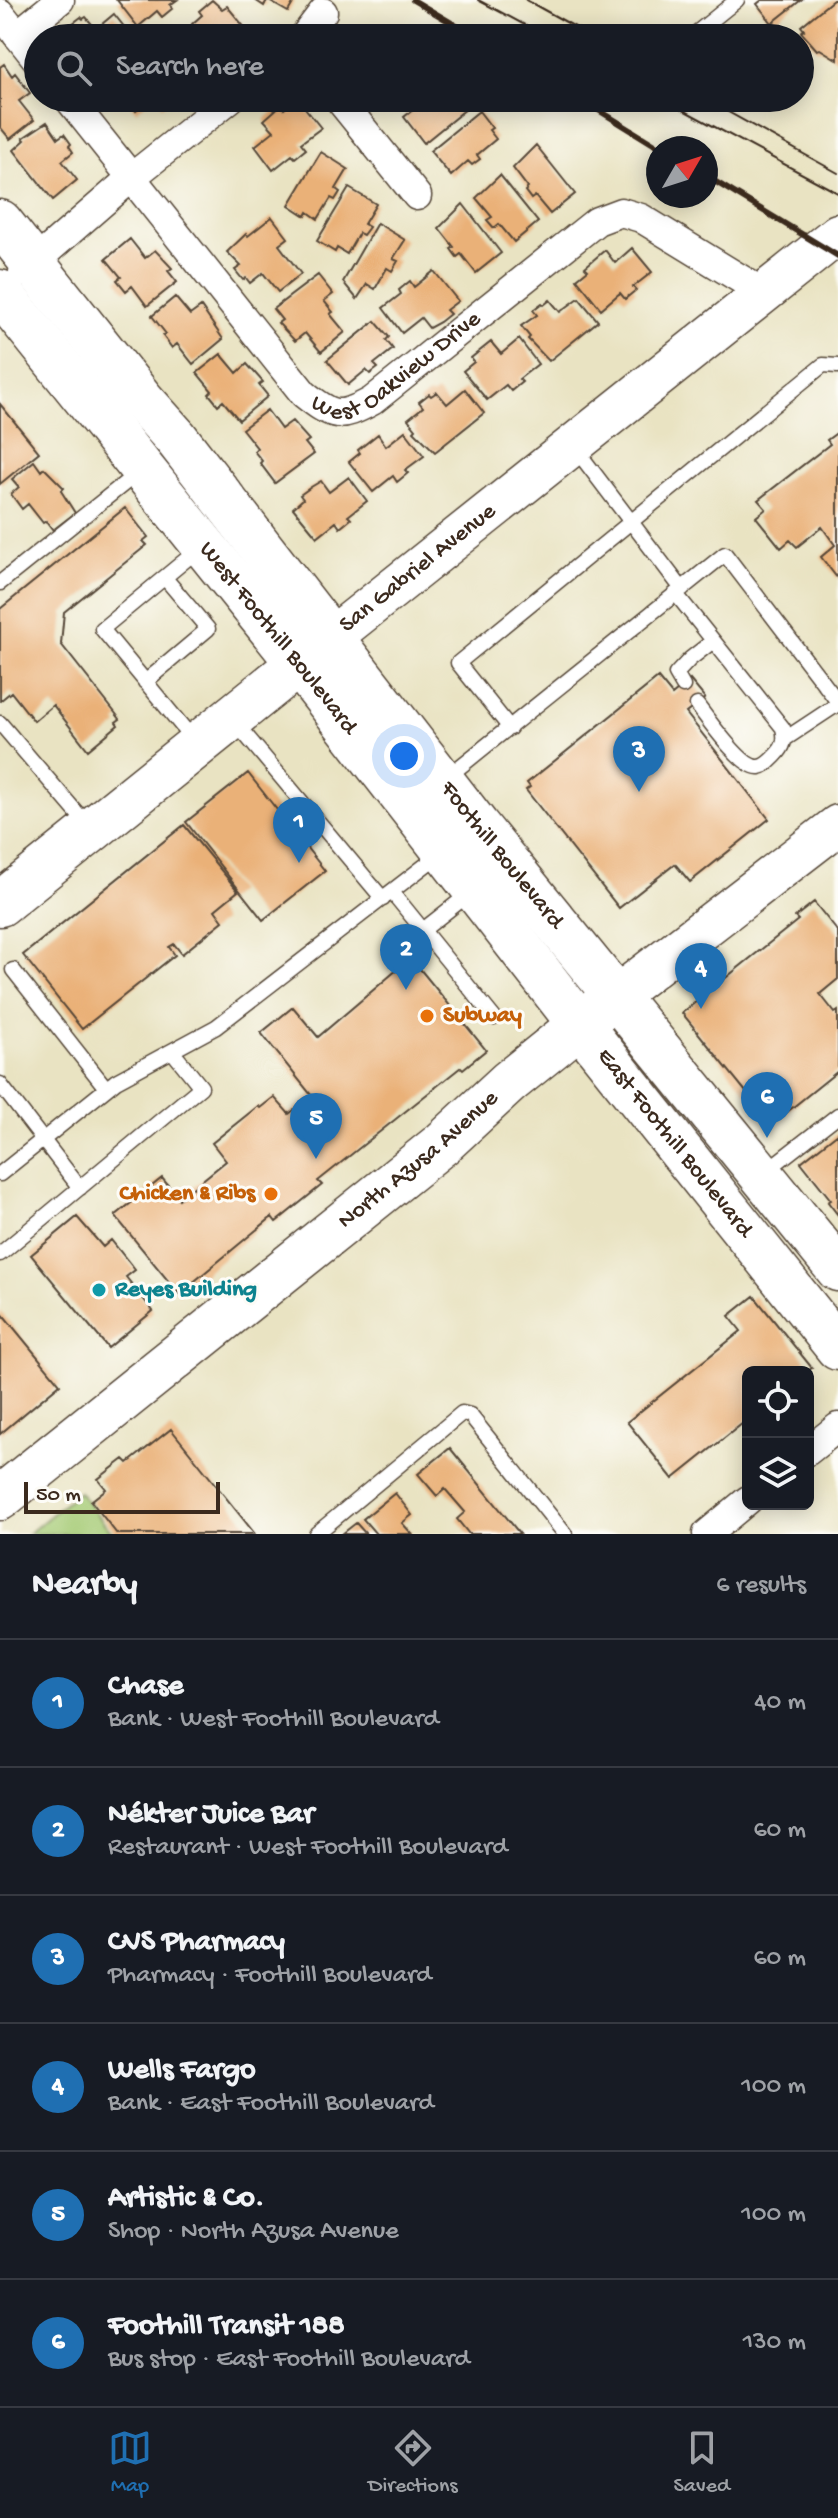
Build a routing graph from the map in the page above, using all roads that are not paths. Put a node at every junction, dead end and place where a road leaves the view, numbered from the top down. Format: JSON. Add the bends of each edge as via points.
{"nodes":[{"id":1,"x":60,"y":0,"type":"edge"},
{"id":2,"x":737,"y":0,"type":"edge"},
{"id":3,"x":323,"y":12,"type":"dead end"},
{"id":4,"x":9,"y":24,"type":"edge"},
{"id":5,"x":314,"y":24,"type":"edge"},
{"id":6,"x":707,"y":24,"type":"edge"},
{"id":7,"x":24,"y":43,"type":"edge"},
{"id":8,"x":79,"y":112,"type":"edge"},
{"id":9,"x":213,"y":112,"type":"edge"},
{"id":10,"x":349,"y":112,"type":"edge"},
{"id":11,"x":132,"y":177,"type":"junction"},
{"id":12,"x":417,"y":196,"type":"dead end"},
{"id":13,"x":0,"y":222,"type":"edge"},
{"id":14,"x":838,"y":234,"type":"edge"},
{"id":15,"x":11,"y":282,"type":"edge"},
{"id":16,"x":762,"y":292,"type":"junction"},
{"id":17,"x":838,"y":366,"type":"edge"},
{"id":18,"x":572,"y":444,"type":"junction"},
{"id":19,"x":142,"y":469,"type":"junction"},
{"id":20,"x":632,"y":522,"type":"junction"},
{"id":21,"x":203,"y":545,"type":"junction"},
{"id":22,"x":165,"y":578,"type":"junction"},
{"id":23,"x":0,"y":583,"type":"edge"},
{"id":24,"x":679,"y":591,"type":"junction"},
{"id":25,"x":332,"y":637,"type":"junction"},
{"id":26,"x":713,"y":641,"type":"junction"},
{"id":27,"x":299,"y":664,"type":"junction"},
{"id":28,"x":145,"y":682,"type":"junction"},
{"id":29,"x":683,"y":686,"type":"dead end"},
{"id":30,"x":838,"y":703,"type":"edge"},
{"id":31,"x":697,"y":705,"type":"dead end"},
{"id":32,"x":232,"y":718,"type":"junction"},
{"id":33,"x":0,"y":723,"type":"edge"},
{"id":34,"x":510,"y":728,"type":"junction"},
{"id":35,"x":785,"y":739,"type":"junction"},
{"id":36,"x":197,"y":744,"type":"junction"},
{"id":37,"x":442,"y":781,"type":"junction"},
{"id":38,"x":92,"y":830,"type":"junction"},
{"id":39,"x":831,"y":835,"type":"edge"},
{"id":40,"x":444,"y":851,"type":"junction"},
{"id":41,"x":475,"y":890,"type":"junction"},
{"id":42,"x":388,"y":896,"type":"junction"},
{"id":43,"x":0,"y":904,"type":"edge"},
{"id":44,"x":423,"y":930,"type":"junction"},
{"id":45,"x":13,"y":970,"type":"dead end"},
{"id":46,"x":615,"y":997,"type":"junction"},
{"id":47,"x":494,"y":1018,"type":"dead end"},
{"id":48,"x":580,"y":1025,"type":"junction"},
{"id":49,"x":172,"y":1051,"type":"junction"},
{"id":50,"x":0,"y":1084,"type":"edge"},
{"id":51,"x":106,"y":1088,"type":"junction"},
{"id":52,"x":838,"y":1115,"type":"edge"},
{"id":53,"x":42,"y":1140,"type":"junction"},
{"id":54,"x":0,"y":1174,"type":"edge"},
{"id":55,"x":762,"y":1174,"type":"junction"},
{"id":56,"x":80,"y":1188,"type":"junction"},
{"id":57,"x":0,"y":1254,"type":"edge"},
{"id":58,"x":838,"y":1269,"type":"edge"},
{"id":59,"x":838,"y":1348,"type":"edge"},
{"id":60,"x":838,"y":1427,"type":"edge"},
{"id":61,"x":814,"y":1446,"type":"edge"},
{"id":62,"x":0,"y":1498,"type":"edge"},
{"id":63,"x":742,"y":1505,"type":"edge"},
{"id":64,"x":316,"y":1534,"type":"edge"},
{"id":65,"x":565,"y":1534,"type":"edge"},
{"id":66,"x":707,"y":1534,"type":"edge"}],
"edges":[{"from":1,"to":4,"type":"street"},
{"from":2,"to":6,"type":"lane"},
{"from":3,"to":5,"type":"street"},
{"from":4,"to":7,"type":"street"},
{"from":8,"to":11,"type":"street","name":"West Oakview Drive"},
{"from":9,"to":11,"type":"street"},
{"from":10,"to":12,"type":"street"},
{"from":11,"to":15,"type":"street"},
{"from":11,"to":16,"type":"street","name":"West Oakview Drive","via":[[304,394],[327,412],[351,412],[372,401],[597,221],[621,212],[641,218]]},
{"from":13,"to":15,"type":"main road","name":"West Foothill Boulevard"},
{"from":14,"to":16,"type":"main road","name":"San Gabriel Avenue"},
{"from":15,"to":19,"type":"main road","name":"West Foothill Boulevard"},
{"from":15,"to":25,"type":"main road","name":"West Foothill Boulevard","via":[[142,400]]},
{"from":16,"to":18,"type":"main road","name":"San Gabriel Avenue"},
{"from":17,"to":20,"type":"lane","via":[[823,365]]},
{"from":18,"to":20,"type":"lane"},
{"from":18,"to":25,"type":"main road","name":"San Gabriel Avenue"},
{"from":19,"to":21,"type":"main road","name":"West Foothill Boulevard"},
{"from":19,"to":23,"type":"lane"},
{"from":20,"to":24,"type":"lane"},
{"from":20,"to":34,"type":"lane","via":[[458,663]]},
{"from":21,"to":22,"type":"lane"},
{"from":21,"to":27,"type":"main road","name":"West Foothill Boulevard"},
{"from":22,"to":28,"type":"lane","via":[[208,629]]},
{"from":22,"to":28,"type":"lane","via":[[102,629]]},
{"from":24,"to":26,"type":"lane"},
{"from":24,"to":30,"type":"lane","via":[[725,554]]},
{"from":24,"to":34,"type":"lane"},
{"from":25,"to":27,"type":"main road","name":"San Gabriel Avenue"},
{"from":25,"to":37,"type":"main road","name":"Foothill Boulevard"},
{"from":26,"to":29,"type":"lane","via":[[676,674]]},
{"from":26,"to":35,"type":"lane","via":[[783,728]]},
{"from":27,"to":32,"type":"main road","name":"San Gabriel Avenue"},
{"from":27,"to":40,"type":"main road","name":"West Foothill Boulevard"},
{"from":28,"to":36,"type":"lane"},
{"from":30,"to":35,"type":"lane"},
{"from":31,"to":35,"type":"lane","via":[[744,762],[756,768],[782,750]]},
{"from":32,"to":36,"type":"main road","name":"San Gabriel Avenue"},
{"from":32,"to":42,"type":"lane"},
{"from":33,"to":38,"type":"lane"},
{"from":34,"to":37,"type":"lane"},
{"from":36,"to":38,"type":"main road","name":"San Gabriel Avenue"},
{"from":37,"to":46,"type":"main road","name":"Foothill Boulevard"},
{"from":38,"to":43,"type":"main road","name":"San Gabriel Avenue"},
{"from":39,"to":46,"type":"main road","name":"North Azusa Avenue"},
{"from":40,"to":41,"type":"main road","name":"West Foothill Boulevard"},
{"from":40,"to":42,"type":"lane"},
{"from":41,"to":44,"type":"lane"},
{"from":41,"to":48,"type":"main road","name":"West Foothill Boulevard"},
{"from":42,"to":44,"type":"lane"},
{"from":42,"to":49,"type":"lane","via":[[216,1027]]},
{"from":44,"to":47,"type":"lane"},
{"from":45,"to":51,"type":"lane"},
{"from":46,"to":48,"type":"main road","name":"North Azusa Avenue"},
{"from":46,"to":55,"type":"main road","name":"East Foothill Boulevard"},
{"from":48,"to":59,"type":"main road","name":"East Foothill Boulevard"},
{"from":48,"to":62,"type":"main road","name":"North Azusa Avenue","via":[[443,1143]]},
{"from":49,"to":51,"type":"lane"},
{"from":49,"to":56,"type":"lane","via":[[201,1087]]},
{"from":50,"to":53,"type":"lane"},
{"from":51,"to":53,"type":"lane"},
{"from":52,"to":55,"type":"lane"},
{"from":53,"to":54,"type":"lane"},
{"from":53,"to":56,"type":"lane"},
{"from":55,"to":58,"type":"main road","name":"East Foothill Boulevard"},
{"from":56,"to":57,"type":"lane"},
{"from":60,"to":61,"type":"street"},
{"from":63,"to":66,"type":"street"},
{"from":64,"to":65,"type":"lane","via":[[462,1413],[470,1415]]}]}
